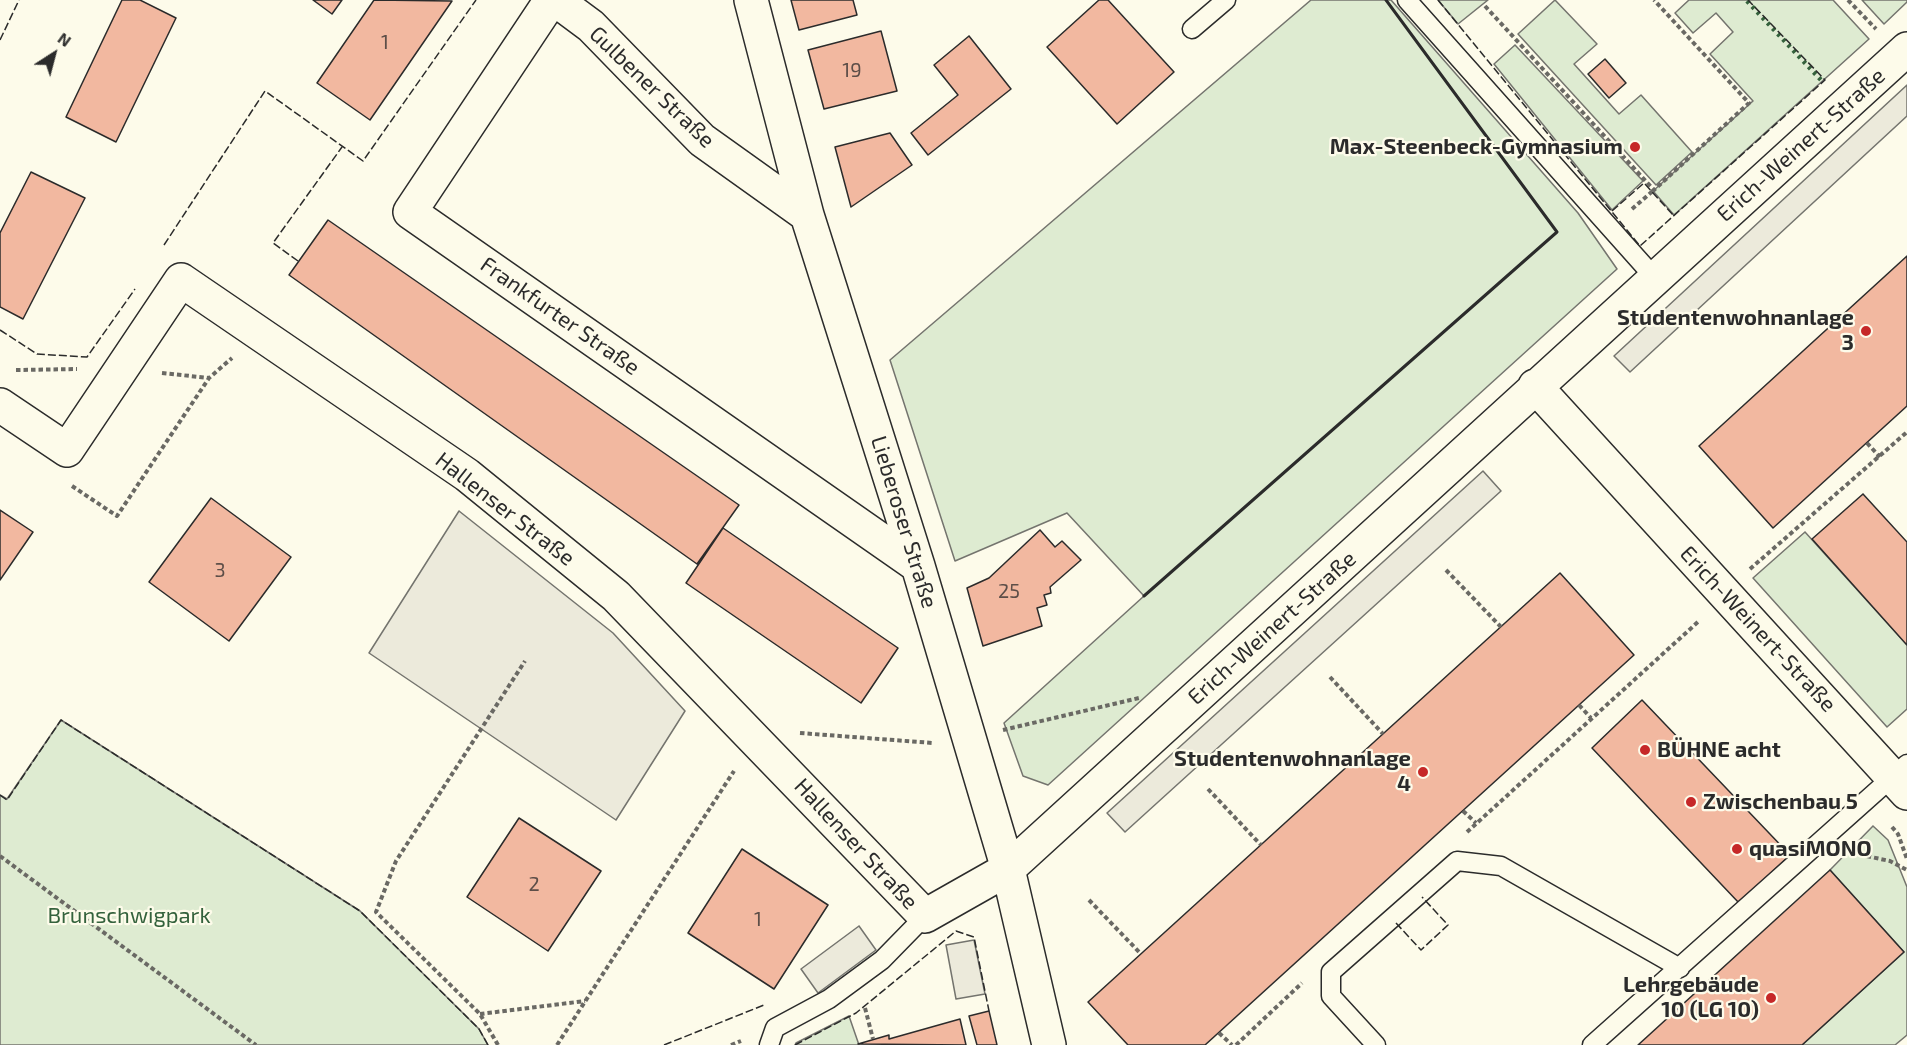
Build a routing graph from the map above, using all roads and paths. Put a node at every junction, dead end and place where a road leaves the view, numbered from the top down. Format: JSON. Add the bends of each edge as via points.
{"nodes":[{"id":1,"x":551,"y":0,"type":"edge"},
{"id":2,"x":556,"y":0,"type":"edge"},
{"id":3,"x":751,"y":0,"type":"edge"},
{"id":4,"x":1226,"y":0,"type":"edge"},
{"id":5,"x":1407,"y":0,"type":"edge"},
{"id":6,"x":1654,"y":0,"type":"edge"},
{"id":7,"x":1848,"y":0,"type":"edge"},
{"id":8,"x":1485,"y":6,"type":"dead end"},
{"id":9,"x":1192,"y":29,"type":"dead end"},
{"id":10,"x":1895,"y":43,"type":"edge"},
{"id":11,"x":807,"y":215,"type":"junction"},
{"id":12,"x":1654,"y":277,"type":"junction"},
{"id":13,"x":238,"y":352,"type":"dead end"},
{"id":14,"x":1535,"y":386,"type":"junction"},
{"id":15,"x":0,"y":405,"type":"edge"},
{"id":16,"x":1907,"y":432,"type":"edge"},
{"id":17,"x":1867,"y":443,"type":"dead end"},
{"id":18,"x":1880,"y":457,"type":"junction"},
{"id":19,"x":65,"y":481,"type":"dead end"},
{"id":20,"x":918,"y":566,"type":"junction"},
{"id":21,"x":1446,"y":570,"type":"dead end"},
{"id":22,"x":1743,"y":575,"type":"dead end"},
{"id":23,"x":1501,"y":627,"type":"dead end"},
{"id":24,"x":525,"y":661,"type":"dead end"},
{"id":25,"x":1330,"y":677,"type":"dead end"},
{"id":26,"x":1143,"y":697,"type":"dead end"},
{"id":27,"x":1579,"y":705,"type":"dead end"},
{"id":28,"x":1592,"y":718,"type":"dead end"},
{"id":29,"x":1383,"y":734,"type":"dead end"},
{"id":30,"x":984,"y":739,"type":"junction"},
{"id":31,"x":760,"y":743,"type":"junction"},
{"id":32,"x":1902,"y":778,"type":"edge"},
{"id":33,"x":1209,"y":789,"type":"dead end"},
{"id":34,"x":1462,"y":810,"type":"dead end"},
{"id":35,"x":1476,"y":823,"type":"dead end"},
{"id":36,"x":1898,"y":834,"type":"dead end"},
{"id":37,"x":1261,"y":844,"type":"dead end"},
{"id":38,"x":1815,"y":848,"type":"junction"},
{"id":39,"x":0,"y":856,"type":"edge"},
{"id":40,"x":1907,"y":859,"type":"edge"},
{"id":41,"x":1008,"y":869,"type":"junction"},
{"id":42,"x":1907,"y":870,"type":"edge"},
{"id":43,"x":1089,"y":900,"type":"dead end"},
{"id":44,"x":925,"y":916,"type":"junction"},
{"id":45,"x":1141,"y":954,"type":"dead end"},
{"id":46,"x":1680,"y":968,"type":"junction"},
{"id":47,"x":585,"y":1001,"type":"junction"},
{"id":48,"x":864,"y":1006,"type":"dead end"},
{"id":49,"x":480,"y":1014,"type":"junction"},
{"id":50,"x":1219,"y":1033,"type":"dead end"},
{"id":51,"x":873,"y":1039,"type":"dead end"},
{"id":52,"x":256,"y":1045,"type":"edge"},
{"id":53,"x":498,"y":1045,"type":"edge"},
{"id":54,"x":557,"y":1045,"type":"edge"},
{"id":55,"x":769,"y":1045,"type":"edge"},
{"id":56,"x":1049,"y":1045,"type":"edge"},
{"id":57,"x":1232,"y":1045,"type":"edge"},
{"id":58,"x":1376,"y":1045,"type":"edge"},
{"id":59,"x":1592,"y":1045,"type":"edge"}],
"edges":[{"from":1,"to":20,"type":"street","name":"Frankfurter Straße","via":[[410,212]]},
{"from":2,"to":11,"type":"street","name":"Gulbener Straße","via":[[591,26],[702,140]]},
{"from":3,"to":11,"type":"street","name":"Lieberoser Straße"},
{"from":4,"to":9,"type":"lane"},
{"from":5,"to":12,"type":"lane"},
{"from":6,"to":8,"type":"path","via":[[1749,103],[1654,190]]},
{"from":7,"to":10,"type":"path"},
{"from":10,"to":12,"type":"street","name":"Erich-Weinert-Straße"},
{"from":11,"to":20,"type":"street","name":"Lieberoser Straße"},
{"from":12,"to":14,"type":"street","name":"Erich-Weinert-Straße"},
{"from":13,"to":19,"type":"path","via":[[209,378],[117,516]]},
{"from":14,"to":32,"type":"street","name":"Erich-Weinert-Straße"},
{"from":14,"to":41,"type":"street","name":"Erich-Weinert-Straße"},
{"from":15,"to":31,"type":"street","name":"Hallenser Straße","via":[[66,450],[181,280],[467,475],[616,596]]},
{"from":16,"to":18,"type":"path"},
{"from":17,"to":18,"type":"path"},
{"from":18,"to":22,"type":"path"},
{"from":20,"to":30,"type":"street","name":"Lieberoser Straße"},
{"from":21,"to":23,"type":"path"},
{"from":24,"to":49,"type":"path","via":[[396,861],[376,912]]},
{"from":25,"to":29,"type":"path"},
{"from":26,"to":30,"type":"path"},
{"from":27,"to":28,"type":"path"},
{"from":30,"to":31,"type":"path","via":[[774,731]]},
{"from":30,"to":41,"type":"street","name":"Lieberoser Straße"},
{"from":31,"to":44,"type":"street","name":"Hallenser Straße"},
{"from":31,"to":47,"type":"path","via":[[743,758]]},
{"from":32,"to":38,"type":"lane"},
{"from":33,"to":37,"type":"path"},
{"from":34,"to":35,"type":"path"},
{"from":36,"to":40,"type":"path"},
{"from":38,"to":42,"type":"path","via":[[1862,854]]},
{"from":38,"to":46,"type":"lane"},
{"from":39,"to":52,"type":"path"},
{"from":41,"to":44,"type":"street","name":"Hallenser Straße"},
{"from":41,"to":56,"type":"street","name":"Lieberoser Straße"},
{"from":43,"to":45,"type":"path"},
{"from":44,"to":55,"type":"lane","via":[[882,960],[829,999],[775,1028]]},
{"from":46,"to":58,"type":"lane","via":[[1501,866],[1458,861],[1331,972],[1331,996]]},
{"from":46,"to":59,"type":"lane"},
{"from":47,"to":49,"type":"path"},
{"from":47,"to":54,"type":"path"},
{"from":48,"to":51,"type":"path"},
{"from":49,"to":53,"type":"path"},
{"from":50,"to":57,"type":"path"}]}
